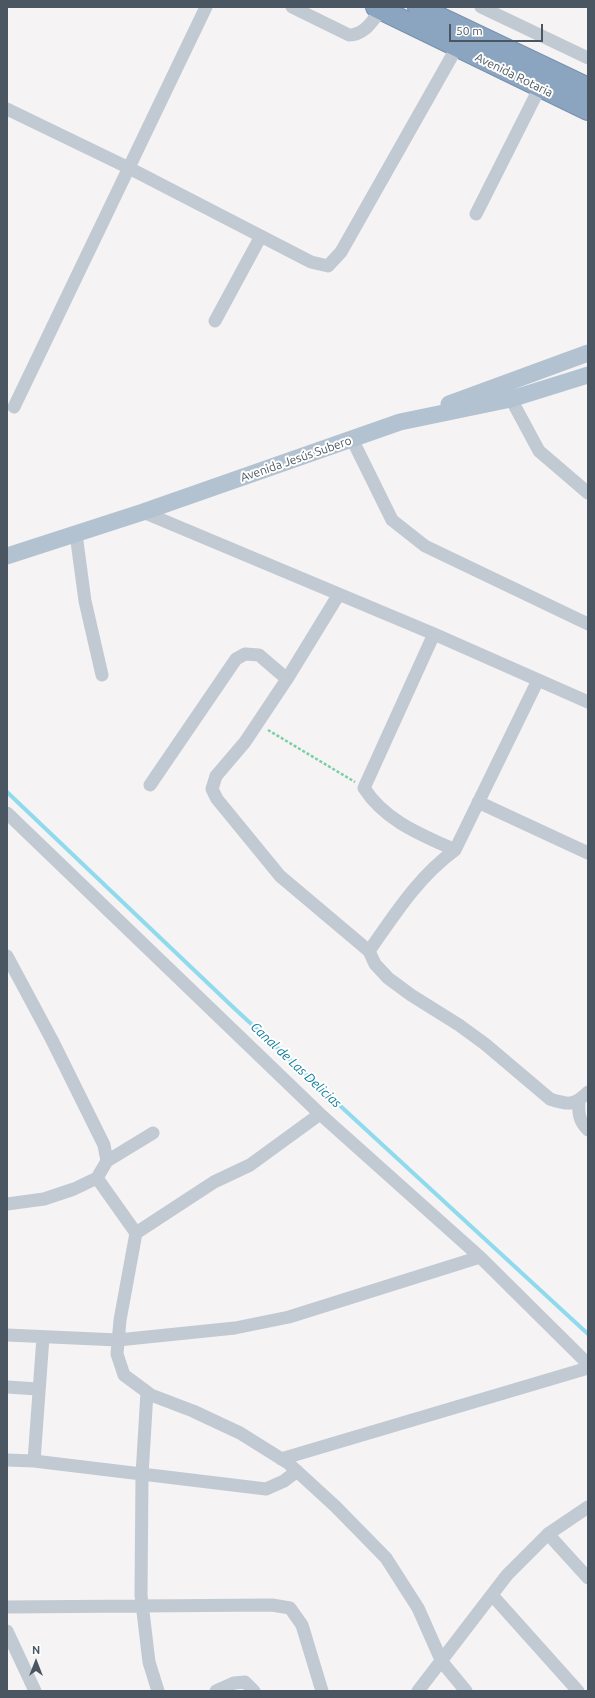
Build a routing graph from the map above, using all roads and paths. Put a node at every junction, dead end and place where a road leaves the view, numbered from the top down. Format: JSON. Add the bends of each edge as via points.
{"nodes":[{"id":1,"x":206,"y":7,"type":"edge"},
{"id":2,"x":292,"y":7,"type":"edge"},
{"id":3,"x":418,"y":7,"type":"edge"},
{"id":4,"x":481,"y":7,"type":"edge"},
{"id":5,"x":379,"y":8,"type":"edge"},
{"id":6,"x":457,"y":47,"type":"junction"},
{"id":7,"x":588,"y":58,"type":"edge"},
{"id":8,"x":540,"y":87,"type":"junction"},
{"id":9,"x":588,"y":88,"type":"edge"},
{"id":10,"x":7,"y":109,"type":"edge"},
{"id":11,"x":588,"y":110,"type":"edge"},
{"id":12,"x":129,"y":168,"type":"junction"},
{"id":13,"x":476,"y":214,"type":"dead end"},
{"id":14,"x":261,"y":236,"type":"junction"},
{"id":15,"x":215,"y":321,"type":"dead end"},
{"id":16,"x":588,"y":353,"type":"edge"},
{"id":17,"x":588,"y":375,"type":"edge"},
{"id":18,"x":511,"y":399,"type":"junction"},
{"id":19,"x":14,"y":407,"type":"dead end"},
{"id":20,"x":400,"y":422,"type":"junction"},
{"id":21,"x":352,"y":439,"type":"junction"},
{"id":22,"x":588,"y":493,"type":"edge"},
{"id":23,"x":144,"y":512,"type":"junction"},
{"id":24,"x":76,"y":534,"type":"junction"},
{"id":25,"x":7,"y":556,"type":"edge"},
{"id":26,"x":339,"y":594,"type":"junction"},
{"id":27,"x":588,"y":624,"type":"edge"},
{"id":28,"x":434,"y":634,"type":"junction"},
{"id":29,"x":102,"y":675,"type":"dead end"},
{"id":30,"x":287,"y":679,"type":"junction"},
{"id":31,"x":538,"y":680,"type":"junction"},
{"id":32,"x":588,"y":702,"type":"edge"},
{"id":33,"x":257,"y":723,"type":"junction"},
{"id":34,"x":150,"y":785,"type":"dead end"},
{"id":35,"x":364,"y":788,"type":"junction"},
{"id":36,"x":478,"y":802,"type":"junction"},
{"id":37,"x":7,"y":812,"type":"edge"},
{"id":38,"x":455,"y":850,"type":"junction"},
{"id":39,"x":588,"y":853,"type":"edge"},
{"id":40,"x":369,"y":951,"type":"junction"},
{"id":41,"x":7,"y":956,"type":"edge"},
{"id":42,"x":588,"y":1092,"type":"edge"},
{"id":43,"x":579,"y":1101,"type":"junction"},
{"id":44,"x":320,"y":1114,"type":"junction"},
{"id":45,"x":588,"y":1130,"type":"edge"},
{"id":46,"x":153,"y":1134,"type":"dead end"},
{"id":47,"x":107,"y":1161,"type":"junction"},
{"id":48,"x":97,"y":1178,"type":"junction"},
{"id":49,"x":7,"y":1204,"type":"edge"},
{"id":50,"x":136,"y":1233,"type":"junction"},
{"id":51,"x":480,"y":1257,"type":"junction"},
{"id":52,"x":7,"y":1335,"type":"edge"},
{"id":53,"x":43,"y":1337,"type":"junction"},
{"id":54,"x":118,"y":1340,"type":"junction"},
{"id":55,"x":588,"y":1364,"type":"edge"},
{"id":56,"x":588,"y":1368,"type":"edge"},
{"id":57,"x":7,"y":1387,"type":"edge"},
{"id":58,"x":38,"y":1389,"type":"junction"},
{"id":59,"x":147,"y":1392,"type":"junction"},
{"id":60,"x":281,"y":1458,"type":"junction"},
{"id":61,"x":7,"y":1460,"type":"edge"},
{"id":62,"x":34,"y":1461,"type":"junction"},
{"id":63,"x":297,"y":1471,"type":"junction"},
{"id":64,"x":142,"y":1475,"type":"junction"},
{"id":65,"x":588,"y":1507,"type":"edge"},
{"id":66,"x":548,"y":1534,"type":"junction"},
{"id":67,"x":588,"y":1578,"type":"edge"},
{"id":68,"x":492,"y":1595,"type":"junction"},
{"id":69,"x":7,"y":1607,"type":"edge"},
{"id":70,"x":142,"y":1607,"type":"junction"},
{"id":71,"x":7,"y":1631,"type":"edge"},
{"id":72,"x":442,"y":1662,"type":"junction"},
{"id":73,"x":35,"y":1691,"type":"edge"},
{"id":74,"x":158,"y":1691,"type":"edge"},
{"id":75,"x":216,"y":1691,"type":"edge"},
{"id":76,"x":254,"y":1691,"type":"edge"},
{"id":77,"x":322,"y":1691,"type":"edge"},
{"id":78,"x":418,"y":1691,"type":"edge"},
{"id":79,"x":466,"y":1691,"type":"edge"},
{"id":80,"x":578,"y":1691,"type":"edge"}],
"edges":[{"from":1,"to":12,"type":"street"},
{"from":2,"to":5,"type":"street","via":[[349,35],[362,32]]},
{"from":3,"to":9,"type":"highway","name":"Avenida Rotaria"},
{"from":4,"to":7,"type":"street"},
{"from":5,"to":6,"type":"highway","name":"Avenida Rotaria"},
{"from":6,"to":8,"type":"highway","name":"Avenida Rotaria"},
{"from":6,"to":14,"type":"street","via":[[341,252],[328,266],[311,262]]},
{"from":8,"to":11,"type":"highway","name":"Avenida Rotaria"},
{"from":8,"to":13,"type":"street"},
{"from":10,"to":12,"type":"street"},
{"from":12,"to":14,"type":"street"},
{"from":12,"to":19,"type":"street"},
{"from":14,"to":15,"type":"street"},
{"from":16,"to":20,"type":"main road"},
{"from":17,"to":18,"type":"main road","name":"Avenida Jesús Subero"},
{"from":18,"to":20,"type":"main road","name":"Avenida Jesús Subero"},
{"from":18,"to":22,"type":"street","via":[[539,451]]},
{"from":20,"to":21,"type":"main road","name":"Avenida Jesús Subero"},
{"from":21,"to":23,"type":"main road","name":"Avenida Jesús Subero"},
{"from":21,"to":27,"type":"street","via":[[392,520],[425,546]]},
{"from":23,"to":24,"type":"main road","name":"Avenida Jesús Subero"},
{"from":23,"to":26,"type":"street"},
{"from":24,"to":25,"type":"main road","name":"Avenida Jesús Subero"},
{"from":24,"to":29,"type":"street","via":[[86,601]]},
{"from":26,"to":28,"type":"street"},
{"from":26,"to":30,"type":"street"},
{"from":28,"to":31,"type":"street"},
{"from":28,"to":35,"type":"street"},
{"from":30,"to":33,"type":"street"},
{"from":30,"to":34,"type":"street","via":[[259,655],[244,654],[236,659]]},
{"from":31,"to":32,"type":"street"},
{"from":31,"to":36,"type":"street"},
{"from":33,"to":35,"type":"path"},
{"from":33,"to":40,"type":"street","via":[[245,742],[216,776],[212,789],[217,799],[280,876]]},
{"from":35,"to":38,"type":"street","via":[[372,800],[389,815],[412,830]]},
{"from":36,"to":38,"type":"street"},
{"from":36,"to":39,"type":"street"},
{"from":37,"to":44,"type":"street"},
{"from":38,"to":40,"type":"street","via":[[414,887]]},
{"from":40,"to":43,"type":"street","via":[[375,964],[388,978],[475,1037],[550,1098],[560,1102]]},
{"from":41,"to":47,"type":"street","via":[[104,1145]]},
{"from":42,"to":43,"type":"street"},
{"from":43,"to":45,"type":"street","via":[[578,1115]]},
{"from":44,"to":50,"type":"street","via":[[250,1165],[214,1182]]},
{"from":44,"to":51,"type":"street"},
{"from":46,"to":47,"type":"street"},
{"from":47,"to":48,"type":"street"},
{"from":48,"to":49,"type":"street","via":[[44,1199]]},
{"from":48,"to":50,"type":"street"},
{"from":50,"to":54,"type":"street"},
{"from":51,"to":54,"type":"street","via":[[289,1316],[235,1328]]},
{"from":51,"to":55,"type":"street"},
{"from":52,"to":53,"type":"street"},
{"from":53,"to":54,"type":"street"},
{"from":53,"to":58,"type":"street"},
{"from":54,"to":59,"type":"street","via":[[116,1354],[124,1375]]},
{"from":56,"to":60,"type":"street"},
{"from":57,"to":58,"type":"street"},
{"from":58,"to":62,"type":"street"},
{"from":59,"to":60,"type":"street","via":[[240,1433]]},
{"from":59,"to":64,"type":"street"},
{"from":60,"to":63,"type":"street"},
{"from":61,"to":62,"type":"street"},
{"from":62,"to":64,"type":"street"},
{"from":63,"to":64,"type":"street","via":[[284,1481],[266,1489]]},
{"from":63,"to":72,"type":"street","via":[[386,1558],[418,1608]]},
{"from":64,"to":70,"type":"street"},
{"from":65,"to":66,"type":"street"},
{"from":66,"to":67,"type":"street"},
{"from":66,"to":68,"type":"street","via":[[507,1575]]},
{"from":68,"to":72,"type":"street"},
{"from":68,"to":80,"type":"street"},
{"from":69,"to":70,"type":"street"},
{"from":70,"to":74,"type":"street","via":[[149,1662]]},
{"from":70,"to":77,"type":"street","via":[[272,1605],[290,1608],[302,1625]]},
{"from":71,"to":73,"type":"street"},
{"from":72,"to":78,"type":"street"},
{"from":72,"to":79,"type":"street"},
{"from":75,"to":76,"type":"street","via":[[234,1683],[245,1682]]}]}
